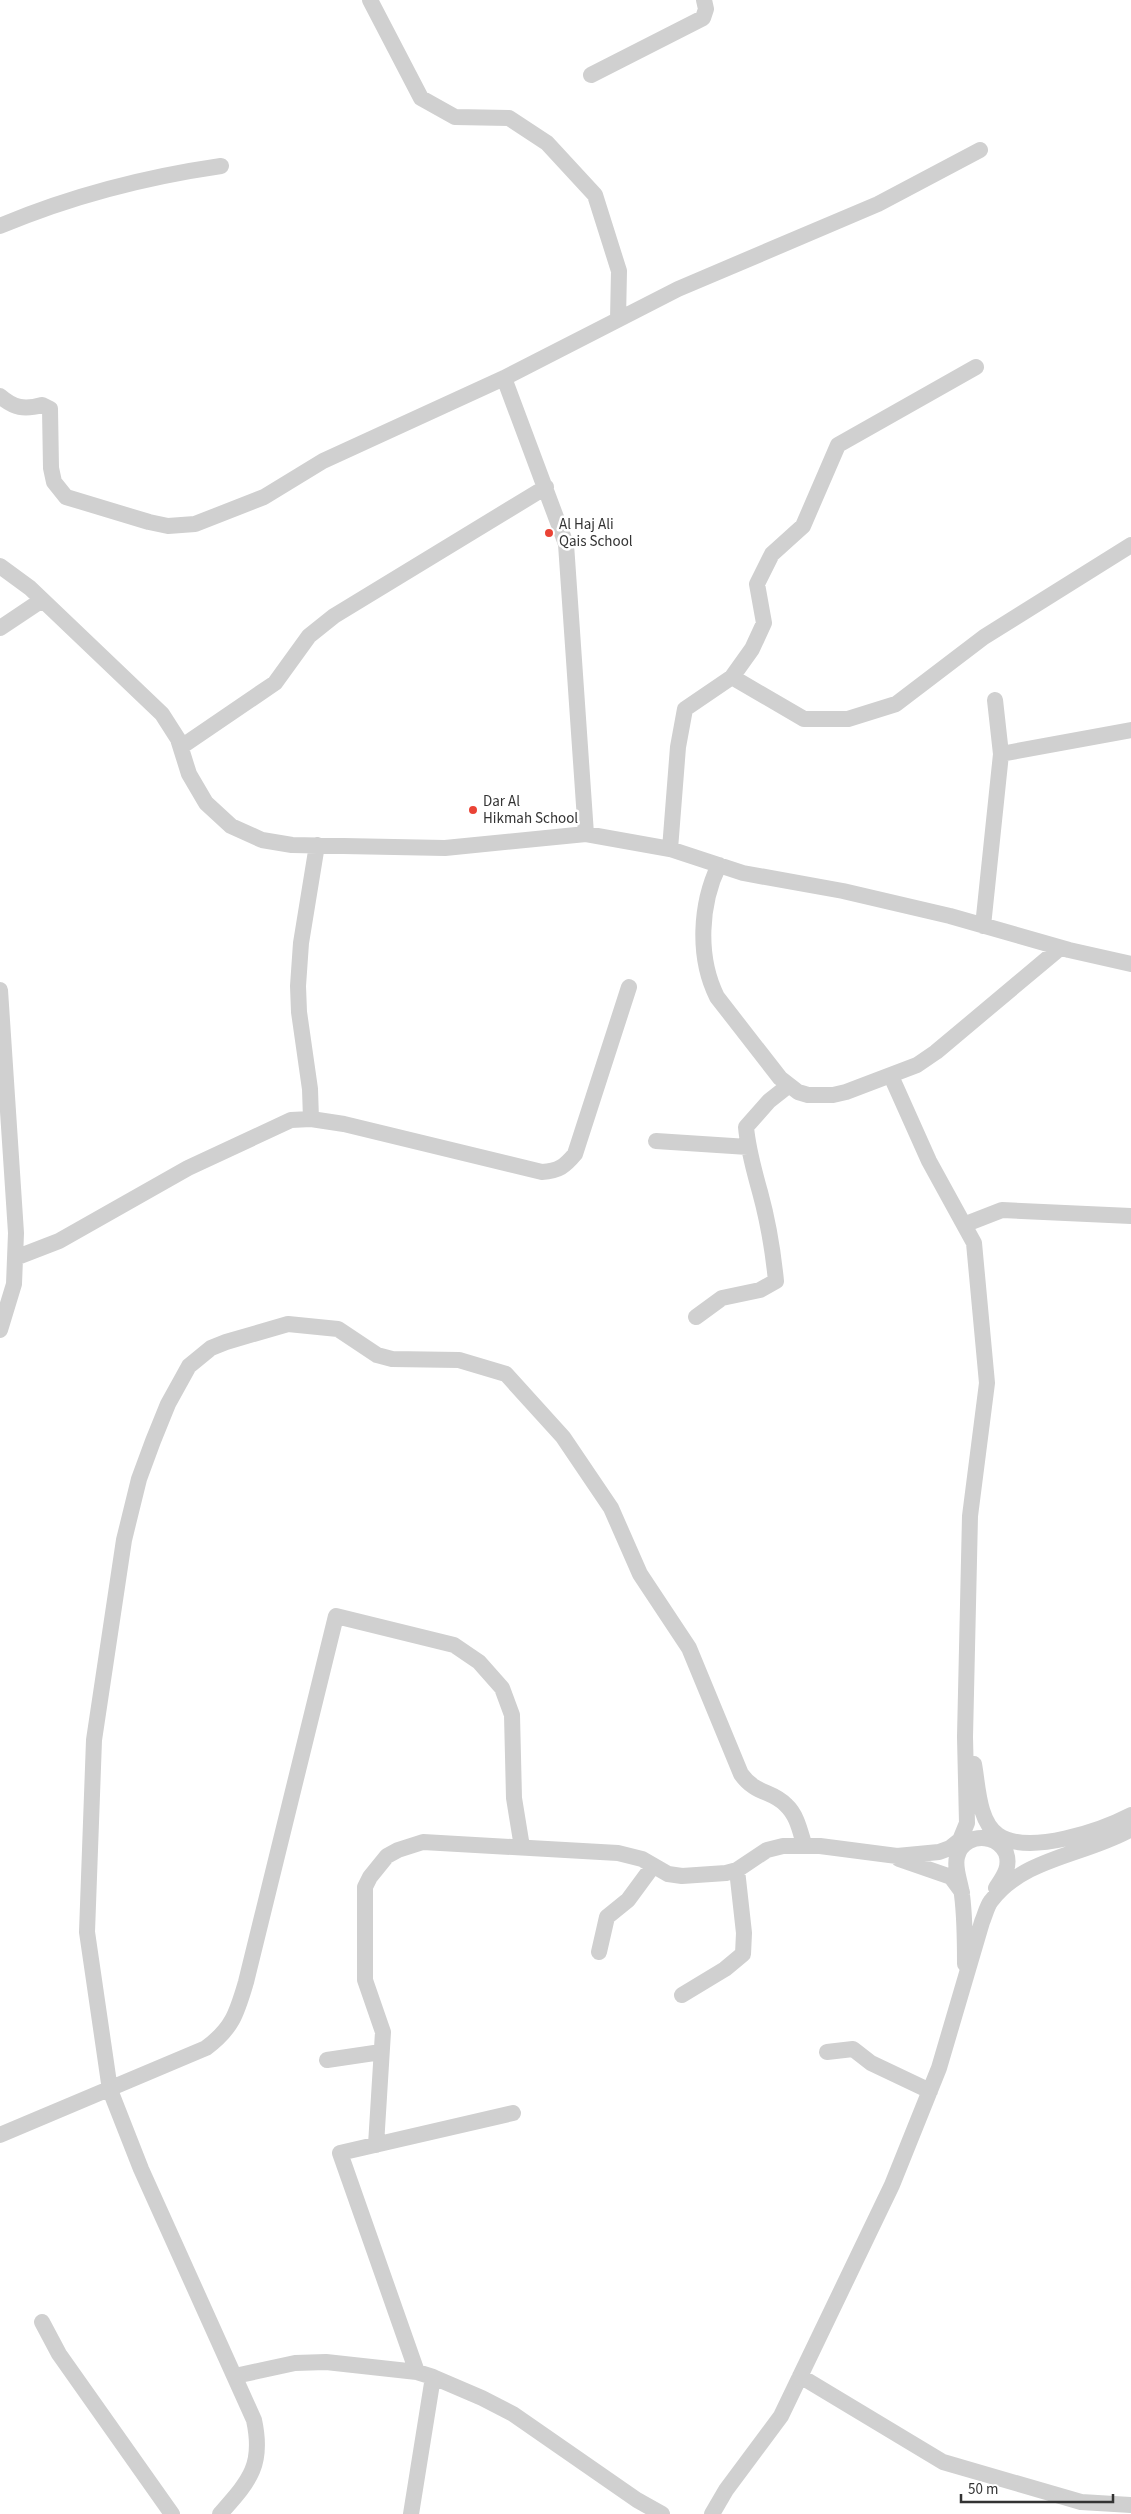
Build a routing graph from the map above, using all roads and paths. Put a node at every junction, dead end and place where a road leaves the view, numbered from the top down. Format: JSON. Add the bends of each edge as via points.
{"nodes":[{"id":1,"x":370,"y":0,"type":"edge"},
{"id":2,"x":704,"y":0,"type":"edge"},
{"id":3,"x":591,"y":75,"type":"dead end"},
{"id":4,"x":980,"y":150,"type":"dead end"},
{"id":5,"x":221,"y":166,"type":"dead end"},
{"id":6,"x":0,"y":226,"type":"edge"},
{"id":7,"x":618,"y":319,"type":"junction"},
{"id":8,"x":976,"y":367,"type":"dead end"},
{"id":9,"x":504,"y":378,"type":"junction"},
{"id":10,"x":0,"y":396,"type":"edge"},
{"id":11,"x":546,"y":487,"type":"junction"},
{"id":12,"x":1131,"y":545,"type":"edge"},
{"id":13,"x":0,"y":566,"type":"edge"},
{"id":14,"x":42,"y":600,"type":"junction"},
{"id":15,"x":0,"y":628,"type":"edge"},
{"id":16,"x":732,"y":677,"type":"junction"},
{"id":17,"x":995,"y":700,"type":"dead end"},
{"id":18,"x":1131,"y":730,"type":"edge"},
{"id":19,"x":181,"y":747,"type":"junction"},
{"id":20,"x":1001,"y":754,"type":"junction"},
{"id":21,"x":586,"y":834,"type":"junction"},
{"id":22,"x":317,"y":846,"type":"junction"},
{"id":23,"x":670,"y":849,"type":"junction"},
{"id":24,"x":719,"y":865,"type":"junction"},
{"id":25,"x":983,"y":926,"type":"junction"},
{"id":26,"x":1060,"y":948,"type":"junction"},
{"id":27,"x":1131,"y":964,"type":"edge"},
{"id":28,"x":628,"y":987,"type":"dead end"},
{"id":29,"x":0,"y":990,"type":"edge"},
{"id":30,"x":1,"y":1012,"type":"edge"},
{"id":31,"x":891,"y":1076,"type":"junction"},
{"id":32,"x":788,"y":1086,"type":"junction"},
{"id":33,"x":311,"y":1119,"type":"junction"},
{"id":34,"x":656,"y":1141,"type":"dead end"},
{"id":35,"x":748,"y":1147,"type":"junction"},
{"id":36,"x":1131,"y":1216,"type":"edge"},
{"id":37,"x":966,"y":1224,"type":"junction"},
{"id":38,"x":15,"y":1258,"type":"junction"},
{"id":39,"x":696,"y":1317,"type":"dead end"},
{"id":40,"x":0,"y":1330,"type":"edge"},
{"id":41,"x":965,"y":1709,"type":"junction"},
{"id":42,"x":1131,"y":1815,"type":"edge"},
{"id":43,"x":1131,"y":1829,"type":"edge"},
{"id":44,"x":804,"y":1844,"type":"junction"},
{"id":45,"x":522,"y":1847,"type":"junction"},
{"id":46,"x":885,"y":1855,"type":"junction"},
{"id":47,"x":653,"y":1866,"type":"junction"},
{"id":48,"x":737,"y":1870,"type":"junction"},
{"id":49,"x":962,"y":1893,"type":"junction"},
{"id":50,"x":990,"y":1902,"type":"junction"},
{"id":51,"x":599,"y":1952,"type":"dead end"},
{"id":52,"x":965,"y":1981,"type":"junction"},
{"id":53,"x":682,"y":1995,"type":"dead end"},
{"id":54,"x":381,"y":2052,"type":"junction"},
{"id":55,"x":827,"y":2052,"type":"dead end"},
{"id":56,"x":328,"y":2060,"type":"dead end"},
{"id":57,"x":110,"y":2090,"type":"junction"},
{"id":58,"x":930,"y":2091,"type":"junction"},
{"id":59,"x":513,"y":2113,"type":"dead end"},
{"id":60,"x":0,"y":2135,"type":"edge"},
{"id":61,"x":376,"y":2145,"type":"junction"},
{"id":62,"x":42,"y":2322,"type":"dead end"},
{"id":63,"x":425,"y":2374,"type":"junction"},
{"id":64,"x":235,"y":2376,"type":"junction"},
{"id":65,"x":800,"y":2376,"type":"junction"},
{"id":66,"x":1131,"y":2505,"type":"edge"},
{"id":67,"x":172,"y":2514,"type":"edge"},
{"id":68,"x":220,"y":2514,"type":"edge"},
{"id":69,"x":411,"y":2514,"type":"edge"},
{"id":70,"x":662,"y":2514,"type":"edge"},
{"id":71,"x":712,"y":2514,"type":"edge"}],
"edges":[{"from":1,"to":7,"type":"street","via":[[421,98],[455,117],[508,118],[547,143],[595,195],[619,271]]},
{"from":2,"to":3,"type":"street","via":[[703,18]]},
{"from":4,"to":7,"type":"street","via":[[878,204],[678,289]]},
{"from":5,"to":6,"type":"street","via":[[107,189]]},
{"from":7,"to":9,"type":"street"},
{"from":8,"to":16,"type":"street","via":[[838,445],[802,526],[772,554],[757,584],[764,623],[752,649]]},
{"from":9,"to":10,"type":"street","via":[[323,461],[264,496],[185,526],[149,522],[66,498],[54,482],[51,468],[50,409],[42,404],[29,409],[16,407]]},
{"from":9,"to":11,"type":"street"},
{"from":11,"to":19,"type":"street","via":[[334,616],[309,636],[270,687]]},
{"from":11,"to":21,"type":"street","via":[[566,544]]},
{"from":12,"to":16,"type":"street","via":[[984,637],[896,704],[848,719],[804,719]]},
{"from":13,"to":14,"type":"street"},
{"from":14,"to":15,"type":"street"},
{"from":14,"to":19,"type":"street","via":[[162,714]]},
{"from":16,"to":23,"type":"street","via":[[686,710],[678,747]]},
{"from":17,"to":20,"type":"street"},
{"from":18,"to":20,"type":"street"},
{"from":19,"to":22,"type":"street","via":[[196,789],[231,826],[270,842]]},
{"from":20,"to":25,"type":"street"},
{"from":21,"to":22,"type":"street","via":[[445,848]]},
{"from":21,"to":23,"type":"street"},
{"from":22,"to":33,"type":"street","via":[[301,943],[298,986]]},
{"from":23,"to":24,"type":"street"},
{"from":24,"to":25,"type":"street","via":[[744,873],[843,891]]},
{"from":24,"to":32,"type":"street","via":[[705,912],[705,958],[711,984],[717,997]]},
{"from":25,"to":26,"type":"street"},
{"from":26,"to":27,"type":"street"},
{"from":26,"to":31,"type":"street","via":[[930,1057]]},
{"from":28,"to":33,"type":"street","via":[[575,1154],[563,1167],[554,1171],[542,1172],[344,1124]]},
{"from":29,"to":30,"type":"street"},
{"from":30,"to":38,"type":"street"},
{"from":31,"to":32,"type":"street","via":[[833,1095],[808,1095]]},
{"from":31,"to":37,"type":"street","via":[[929,1161]]},
{"from":32,"to":35,"type":"street","via":[[769,1101],[746,1127]]},
{"from":33,"to":38,"type":"street","via":[[291,1120],[188,1168],[59,1241]]},
{"from":34,"to":35,"type":"street"},
{"from":35,"to":39,"type":"street","via":[[765,1212],[776,1281],[760,1290],[722,1298]]},
{"from":36,"to":37,"type":"street","via":[[1002,1210]]},
{"from":37,"to":41,"type":"street","via":[[974,1243],[987,1383],[970,1516]]},
{"from":38,"to":40,"type":"street","via":[[14,1284]]},
{"from":41,"to":42,"type":"street","via":[[982,1808],[998,1835],[1016,1841],[1059,1840],[1094,1832]]},
{"from":41,"to":46,"type":"street","via":[[967,1823],[960,1840],[938,1852]]},
{"from":43,"to":50,"type":"street","via":[[1101,1844],[1024,1871],[1008,1882]]},
{"from":44,"to":46,"type":"street"},
{"from":44,"to":48,"type":"street","via":[[767,1850]]},
{"from":44,"to":57,"type":"street","via":[[796,1819],[785,1803],[755,1789],[741,1774],[689,1648],[640,1574],[611,1508],[562,1437],[506,1374],[460,1360],[392,1359],[378,1355],[338,1329],[288,1324],[226,1342],[199,1356],[180,1380],[152,1441],[124,1540],[94,1740],[87,1932]]},
{"from":45,"to":47,"type":"street","via":[[624,1854]]},
{"from":45,"to":54,"type":"street","via":[[423,1842],[387,1856],[370,1877],[364,1895],[365,1980],[383,2032]]},
{"from":45,"to":57,"type":"street","via":[[514,1798],[512,1715],[502,1688],[480,1662],[454,1645],[336,1616],[246,1982],[231,2025],[206,2048]]},
{"from":46,"to":49,"type":"street","via":[[946,1875]]},
{"from":47,"to":48,"type":"street","via":[[668,1874],[682,1876]]},
{"from":47,"to":51,"type":"street","via":[[628,1900],[608,1917]]},
{"from":48,"to":53,"type":"street","via":[[743,1954]]},
{"from":49,"to":50,"type":"street","via":[[956,1867],[960,1850],[973,1839],[991,1839],[1004,1849],[1008,1865]]},
{"from":49,"to":52,"type":"street"},
{"from":50,"to":52,"type":"street"},
{"from":52,"to":58,"type":"street"},
{"from":54,"to":56,"type":"street"},
{"from":54,"to":61,"type":"street"},
{"from":55,"to":58,"type":"street","via":[[853,2049],[871,2063]]},
{"from":57,"to":60,"type":"street"},
{"from":57,"to":64,"type":"street","via":[[141,2169]]},
{"from":58,"to":65,"type":"street","via":[[892,2185]]},
{"from":59,"to":61,"type":"street"},
{"from":61,"to":63,"type":"street","via":[[340,2153]]},
{"from":62,"to":67,"type":"street","via":[[59,2354]]},
{"from":63,"to":64,"type":"street","via":[[326,2362],[294,2363]]},
{"from":63,"to":69,"type":"street"},
{"from":63,"to":70,"type":"street","via":[[513,2414]]},
{"from":64,"to":68,"type":"street","via":[[254,2420],[258,2451],[250,2475]]},
{"from":65,"to":66,"type":"street","via":[[942,2462],[1081,2502]]},
{"from":65,"to":71,"type":"street","via":[[781,2416]]}]}
